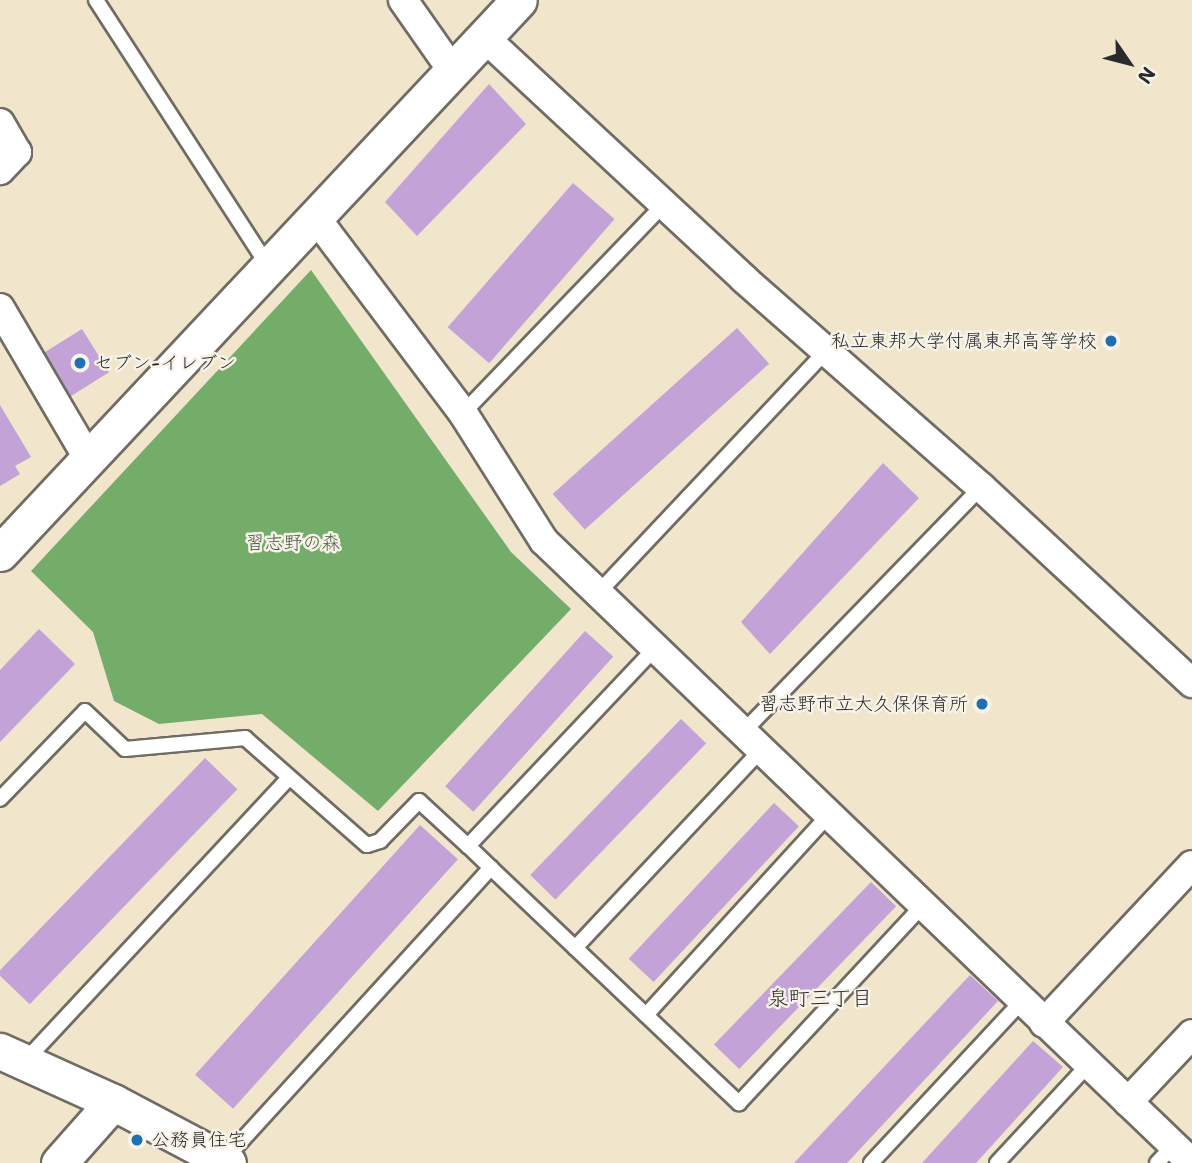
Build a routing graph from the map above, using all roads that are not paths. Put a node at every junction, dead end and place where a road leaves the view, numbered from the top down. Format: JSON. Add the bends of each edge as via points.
{"nodes":[{"id":1,"x":96,"y":0,"type":"edge"},
{"id":2,"x":402,"y":0,"type":"edge"},
{"id":3,"x":519,"y":0,"type":"edge"},
{"id":4,"x":484,"y":37,"type":"junction"},
{"id":5,"x":452,"y":70,"type":"junction"},
{"id":6,"x":0,"y":124,"type":"edge"},
{"id":7,"x":0,"y":170,"type":"edge"},
{"id":8,"x":664,"y":204,"type":"junction"},
{"id":9,"x":316,"y":218,"type":"junction"},
{"id":10,"x":269,"y":268,"type":"junction"},
{"id":11,"x":0,"y":307,"type":"edge"},
{"id":12,"x":826,"y":351,"type":"junction"},
{"id":13,"x":463,"y":413,"type":"junction"},
{"id":14,"x":89,"y":460,"type":"junction"},
{"id":15,"x":981,"y":487,"type":"junction"},
{"id":16,"x":0,"y":553,"type":"edge"},
{"id":17,"x":597,"y":594,"type":"junction"},
{"id":18,"x":654,"y":649,"type":"junction"},
{"id":19,"x":1192,"y":683,"type":"edge"},
{"id":20,"x":751,"y":742,"type":"junction"},
{"id":21,"x":289,"y":778,"type":"junction"},
{"id":22,"x":0,"y":799,"type":"edge"},
{"id":23,"x":828,"y":816,"type":"junction"},
{"id":24,"x":468,"y":846,"type":"junction"},
{"id":25,"x":1192,"y":865,"type":"edge"},
{"id":26,"x":491,"y":868,"type":"junction"},
{"id":27,"x":922,"y":906,"type":"junction"},
{"id":28,"x":575,"y":948,"type":"junction"},
{"id":29,"x":1022,"y":1001,"type":"junction"},
{"id":30,"x":646,"y":1015,"type":"junction"},
{"id":31,"x":1044,"y":1023,"type":"junction"},
{"id":32,"x":1192,"y":1034,"type":"edge"},
{"id":33,"x":12,"y":1056,"type":"edge"},
{"id":34,"x":1088,"y":1065,"type":"junction"},
{"id":35,"x":113,"y":1102,"type":"junction"},
{"id":36,"x":1128,"y":1102,"type":"junction"},
{"id":37,"x":1174,"y":1157,"type":"edge"},
{"id":38,"x":226,"y":1161,"type":"edge"},
{"id":39,"x":59,"y":1163,"type":"edge"},
{"id":40,"x":871,"y":1163,"type":"edge"},
{"id":41,"x":997,"y":1163,"type":"edge"}],
"edges":[{"from":1,"to":10,"type":"lane"},
{"from":2,"to":5,"type":"street"},
{"from":3,"to":4,"type":"street"},
{"from":4,"to":5,"type":"street"},
{"from":4,"to":8,"type":"street"},
{"from":5,"to":9,"type":"street"},
{"from":6,"to":7,"type":"street","via":[[17,152]]},
{"from":8,"to":12,"type":"street"},
{"from":8,"to":13,"type":"lane"},
{"from":9,"to":10,"type":"street"},
{"from":9,"to":13,"type":"street"},
{"from":10,"to":14,"type":"street"},
{"from":11,"to":14,"type":"street"},
{"from":12,"to":15,"type":"street"},
{"from":12,"to":17,"type":"lane"},
{"from":13,"to":17,"type":"street","via":[[544,541]]},
{"from":14,"to":16,"type":"street"},
{"from":15,"to":19,"type":"street"},
{"from":15,"to":20,"type":"lane"},
{"from":17,"to":18,"type":"street"},
{"from":18,"to":20,"type":"street"},
{"from":18,"to":24,"type":"lane"},
{"from":20,"to":23,"type":"street"},
{"from":20,"to":28,"type":"lane"},
{"from":21,"to":22,"type":"lane","via":[[245,738],[125,749],[85,711]]},
{"from":21,"to":24,"type":"lane","via":[[367,845],[380,842],[419,801]]},
{"from":21,"to":33,"type":"lane"},
{"from":23,"to":27,"type":"street"},
{"from":23,"to":30,"type":"lane"},
{"from":24,"to":26,"type":"lane"},
{"from":25,"to":31,"type":"street"},
{"from":26,"to":28,"type":"lane"},
{"from":26,"to":38,"type":"lane"},
{"from":27,"to":29,"type":"street"},
{"from":27,"to":30,"type":"lane","via":[[739,1103]]},
{"from":28,"to":30,"type":"lane"},
{"from":29,"to":31,"type":"street"},
{"from":29,"to":40,"type":"lane"},
{"from":31,"to":34,"type":"street"},
{"from":32,"to":36,"type":"street"},
{"from":33,"to":35,"type":"street"},
{"from":34,"to":36,"type":"street"},
{"from":34,"to":41,"type":"lane"},
{"from":35,"to":38,"type":"street"},
{"from":35,"to":39,"type":"street"},
{"from":36,"to":37,"type":"street"}]}
